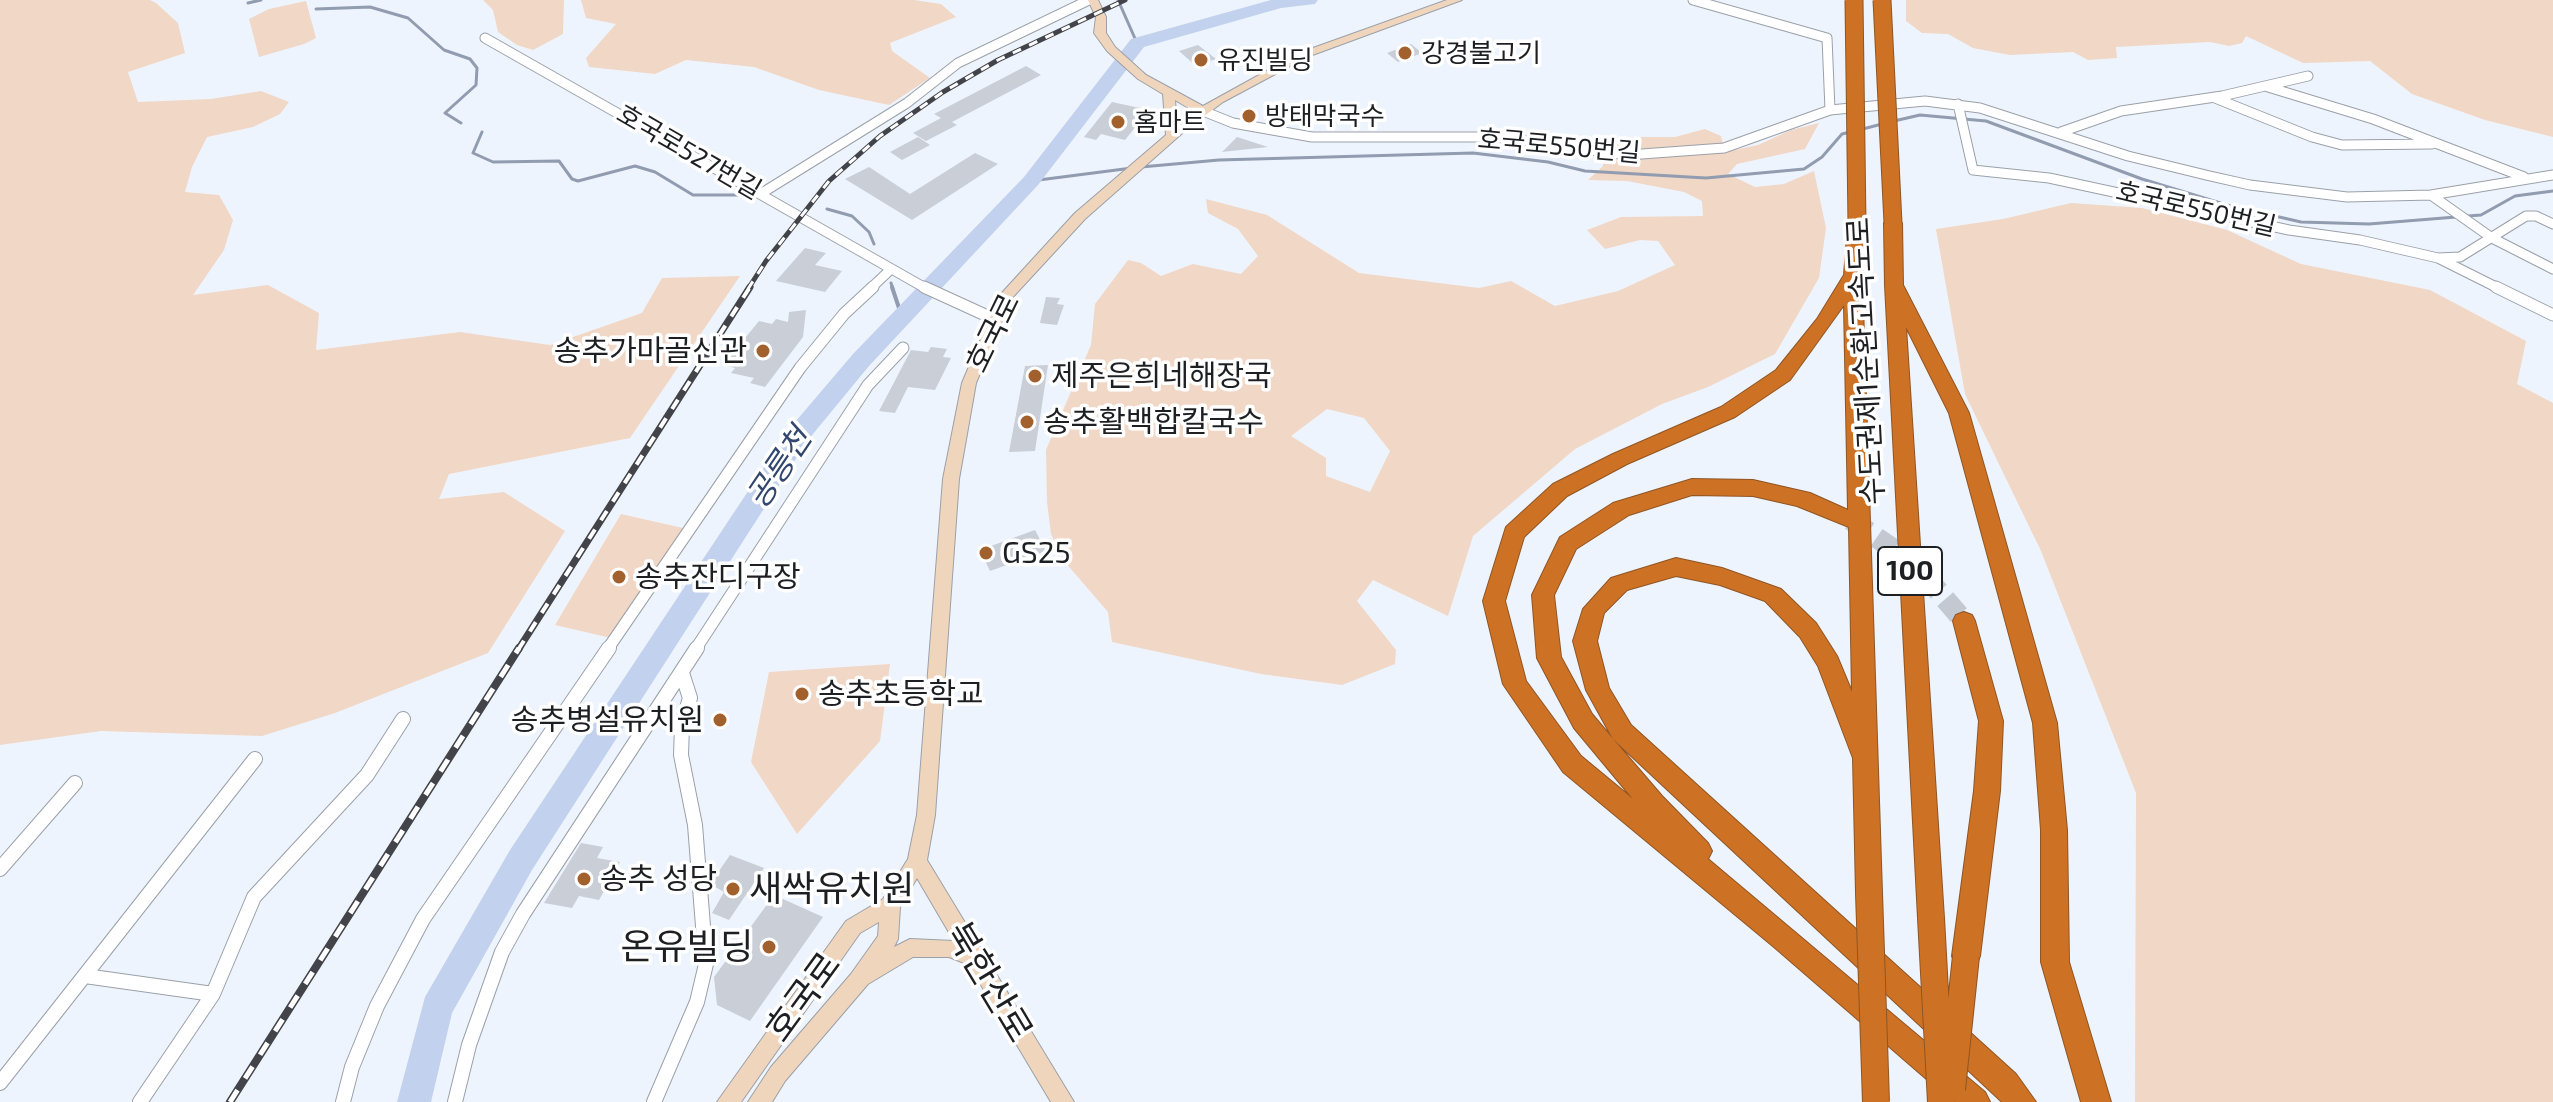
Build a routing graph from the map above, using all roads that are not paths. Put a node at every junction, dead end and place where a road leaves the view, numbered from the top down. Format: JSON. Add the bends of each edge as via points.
{"nodes":[{"id":1,"x":1091,"y":0,"type":"edge"},
{"id":2,"x":1457,"y":0,"type":"edge"},
{"id":3,"x":1693,"y":0,"type":"edge"},
{"id":4,"x":1854,"y":0,"type":"edge"},
{"id":5,"x":1882,"y":0,"type":"edge"},
{"id":6,"x":485,"y":38,"type":"dead end"},
{"id":7,"x":2308,"y":76,"type":"dead end"},
{"id":8,"x":2268,"y":87,"type":"junction"},
{"id":9,"x":1169,"y":93,"type":"junction"},
{"id":10,"x":2212,"y":97,"type":"junction"},
{"id":11,"x":1958,"y":104,"type":"junction"},
{"id":12,"x":1830,"y":110,"type":"junction"},
{"id":13,"x":1203,"y":111,"type":"junction"},
{"id":14,"x":2061,"y":132,"type":"junction"},
{"id":15,"x":1172,"y":135,"type":"junction"},
{"id":16,"x":2439,"y":144,"type":"junction"},
{"id":17,"x":2553,"y":175,"type":"edge"},
{"id":18,"x":2524,"y":177,"type":"junction"},
{"id":19,"x":762,"y":193,"type":"junction"},
{"id":20,"x":2435,"y":198,"type":"junction"},
{"id":21,"x":2553,"y":224,"type":"edge"},
{"id":22,"x":2487,"y":234,"type":"junction"},
{"id":23,"x":2438,"y":258,"type":"junction"},
{"id":24,"x":891,"y":269,"type":"junction"},
{"id":25,"x":2553,"y":269,"type":"edge"},
{"id":26,"x":1853,"y":275,"type":"junction"},
{"id":27,"x":1894,"y":285,"type":"junction"},
{"id":28,"x":2553,"y":315,"type":"edge"},
{"id":29,"x":994,"y":319,"type":"junction"},
{"id":30,"x":903,"y":348,"type":"dead end"},
{"id":31,"x":1851,"y":520,"type":"tunnel mouth"},
{"id":32,"x":1964,"y":621,"type":"tunnel mouth"},
{"id":33,"x":682,"y":673,"type":"junction"},
{"id":34,"x":403,"y":719,"type":"dead end"},
{"id":35,"x":1865,"y":757,"type":"junction"},
{"id":36,"x":255,"y":759,"type":"dead end"},
{"id":37,"x":75,"y":783,"type":"dead end"},
{"id":38,"x":917,"y":861,"type":"junction"},
{"id":39,"x":0,"y":869,"type":"edge"},
{"id":40,"x":890,"y":905,"type":"junction"},
{"id":41,"x":1784,"y":938,"type":"junction"},
{"id":42,"x":973,"y":957,"type":"junction"},
{"id":43,"x":85,"y":976,"type":"junction"},
{"id":44,"x":858,"y":981,"type":"junction"},
{"id":45,"x":213,"y":994,"type":"junction"},
{"id":46,"x":0,"y":1083,"type":"edge"},
{"id":47,"x":140,"y":1102,"type":"edge"},
{"id":48,"x":343,"y":1102,"type":"edge"},
{"id":49,"x":455,"y":1102,"type":"edge"},
{"id":50,"x":654,"y":1102,"type":"edge"},
{"id":51,"x":728,"y":1102,"type":"edge"},
{"id":52,"x":759,"y":1102,"type":"edge"},
{"id":53,"x":1063,"y":1102,"type":"edge"},
{"id":54,"x":1876,"y":1102,"type":"edge"},
{"id":55,"x":1941,"y":1102,"type":"edge"},
{"id":56,"x":1950,"y":1102,"type":"edge"},
{"id":57,"x":1975,"y":1102,"type":"edge"},
{"id":58,"x":2021,"y":1102,"type":"edge"},
{"id":59,"x":2096,"y":1102,"type":"edge"}],
"edges":[{"from":1,"to":9,"type":"street","via":[[1101,17],[1100,33],[1111,49]]},
{"from":1,"to":19,"type":"street","via":[[958,63],[907,103]]},
{"from":2,"to":13,"type":"street","name":"호국로","via":[[1303,55]]},
{"from":3,"to":12,"type":"street","via":[[1827,38]]},
{"from":4,"to":26,"type":"highway","name":"수도권제1순환고속도로","number":"100","bridge":true},
{"from":5,"to":27,"type":"highway","name":"수도권제1순환고속도로","number":"100","bridge":true},
{"from":6,"to":19,"type":"street","name":"호국로527번길"},
{"from":7,"to":8,"type":"street"},
{"from":8,"to":10,"type":"street"},
{"from":8,"to":16,"type":"street"},
{"from":9,"to":13,"type":"street"},
{"from":9,"to":15,"type":"street"},
{"from":10,"to":14,"type":"street","via":[[2121,111]]},
{"from":10,"to":16,"type":"street","via":[[2312,137],[2356,148]]},
{"from":11,"to":12,"type":"street","name":"호국로550번길","via":[[1925,101]]},
{"from":11,"to":14,"type":"street","name":"호국로550번길"},
{"from":11,"to":23,"type":"street","name":"호국로550번길","via":[[1973,170],[2049,178]]},
{"from":12,"to":13,"type":"street","name":"호국로550번길","via":[[1724,148],[1641,155],[1496,137],[1312,137],[1233,123]]},
{"from":13,"to":15,"type":"street","name":"호국로"},
{"from":14,"to":20,"type":"street","name":"호국로550번길","via":[[2128,156],[2250,185],[2347,197]]},
{"from":15,"to":29,"type":"street","name":"호국로","via":[[1040,256]]},
{"from":16,"to":18,"type":"street"},
{"from":17,"to":18,"type":"street","name":"호국로550번길"},
{"from":18,"to":20,"type":"street","name":"호국로550번길"},
{"from":19,"to":24,"type":"street","name":"호국로527번길"},
{"from":20,"to":22,"type":"street"},
{"from":21,"to":22,"type":"street","name":"호국로550번길","via":[[2529,215]]},
{"from":22,"to":23,"type":"street","name":"호국로550번길","via":[[2460,257]]},
{"from":22,"to":25,"type":"street"},
{"from":23,"to":28,"type":"street","name":"호국로550번길"},
{"from":24,"to":29,"type":"street","name":"호국로527번길"},
{"from":24,"to":48,"type":"street","via":[[844,314],[800,368],[431,906],[377,1006]]},
{"from":26,"to":35,"type":"highway","name":"수도권제1순환고속도로","number":"100"},
{"from":26,"to":41,"type":"highway","via":[[1783,375],[1728,412],[1560,490],[1514,533],[1494,601],[1515,684],[1572,764]]},
{"from":27,"to":55,"type":"highway","name":"수도권제1순환고속도로","number":"100","bridge":true},
{"from":27,"to":59,"type":"highway","via":[[1959,413],[2045,723],[2054,830],[2055,962]]},
{"from":29,"to":38,"type":"street","name":"호국로","via":[[969,383],[951,479],[926,815]]},
{"from":30,"to":33,"type":"street","via":[[868,385]]},
{"from":31,"to":41,"type":"highway","via":[[1802,499],[1753,488],[1692,487],[1621,509],[1568,543],[1543,595],[1549,658],[1583,721],[1653,804]]},
{"from":32,"to":56,"type":"highway","bridge":true,"via":[[1991,721]]},
{"from":33,"to":49,"type":"street","via":[[502,952]]},
{"from":33,"to":50,"type":"street","via":[[690,698],[681,755],[695,825],[706,964],[697,1002]]},
{"from":34,"to":45,"type":"street","via":[[367,775],[254,897]]},
{"from":35,"to":54,"type":"highway","name":"수도권제1순환고속도로","number":"100","bridge":true},
{"from":35,"to":58,"type":"highway","via":[[1829,663],[1808,630],[1773,595],[1676,567],[1619,584],[1594,609],[1585,641],[1598,690],[1622,732]]},
{"from":36,"to":43,"type":"street"},
{"from":37,"to":39,"type":"street"},
{"from":38,"to":40,"type":"street","name":"호국로"},
{"from":38,"to":42,"type":"street","name":"북한산로"},
{"from":40,"to":44,"type":"street","name":"호국로","via":[[888,939]]},
{"from":40,"to":51,"type":"street","name":"호국로","via":[[853,927]]},
{"from":41,"to":57,"type":"highway"},
{"from":42,"to":44,"type":"street","via":[[949,948],[910,948]]},
{"from":42,"to":53,"type":"street","name":"북한산로"},
{"from":43,"to":45,"type":"street"},
{"from":43,"to":46,"type":"street"},
{"from":44,"to":52,"type":"street","name":"호국로"},
{"from":45,"to":47,"type":"street"}]}
